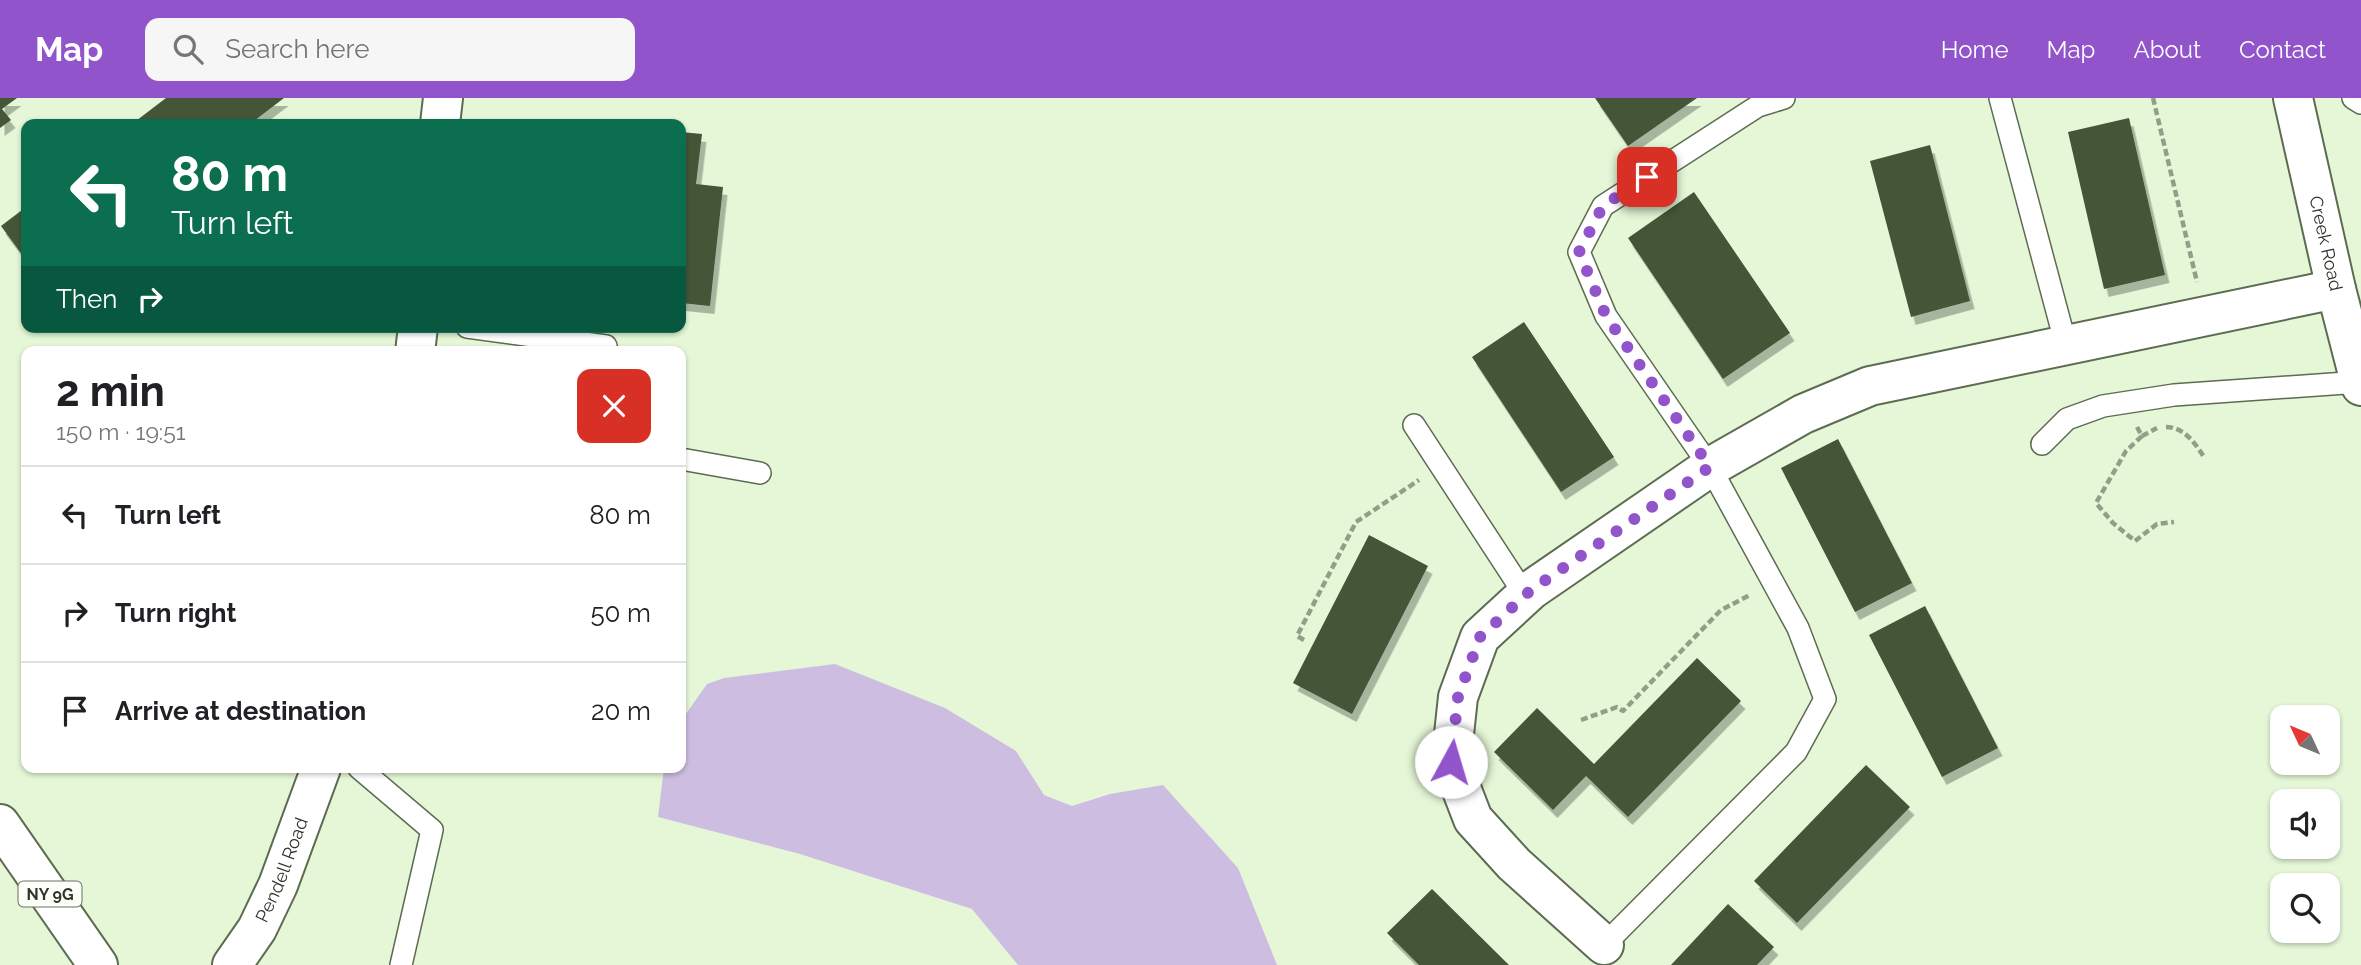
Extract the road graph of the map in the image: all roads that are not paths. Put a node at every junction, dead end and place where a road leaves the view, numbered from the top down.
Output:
1 (443, 98) edge
2 (1784, 98) edge
3 (2000, 98) edge
4 (2293, 98) edge
5 (2353, 98) edge
6 (2361, 103) edge
7 (441, 119) edge
8 (2336, 289) junction
9 (511, 333) edge
10 (2066, 345) junction
11 (606, 346) edge
12 (2360, 384) edge
13 (1414, 425) dead end
14 (2042, 444) dead end
15 (686, 460) edge
16 (1710, 467) junction
17 (760, 473) dead end
18 (1525, 595) junction
19 (319, 773) edge
20 (365, 773) edge
21 (0, 824) edge
22 (1604, 945) joint
23 (98, 965) edge
24 (232, 965) edge
25 (401, 965) edge

1 - 7 street
2 - 16 lane
3 - 10 lane
4 - 8 street, Creek Road
5 - 6 lane
8 - 10 street
8 - 12 street, Creek Road
9 - 11 lane
10 - 16 street
12 - 14 lane
13 - 18 lane
15 - 17 lane
16 - 18 street
16 - 22 lane
18 - 22 street
19 - 24 street, Pendell Road
20 - 25 lane
21 - 23 street, NY 9G

